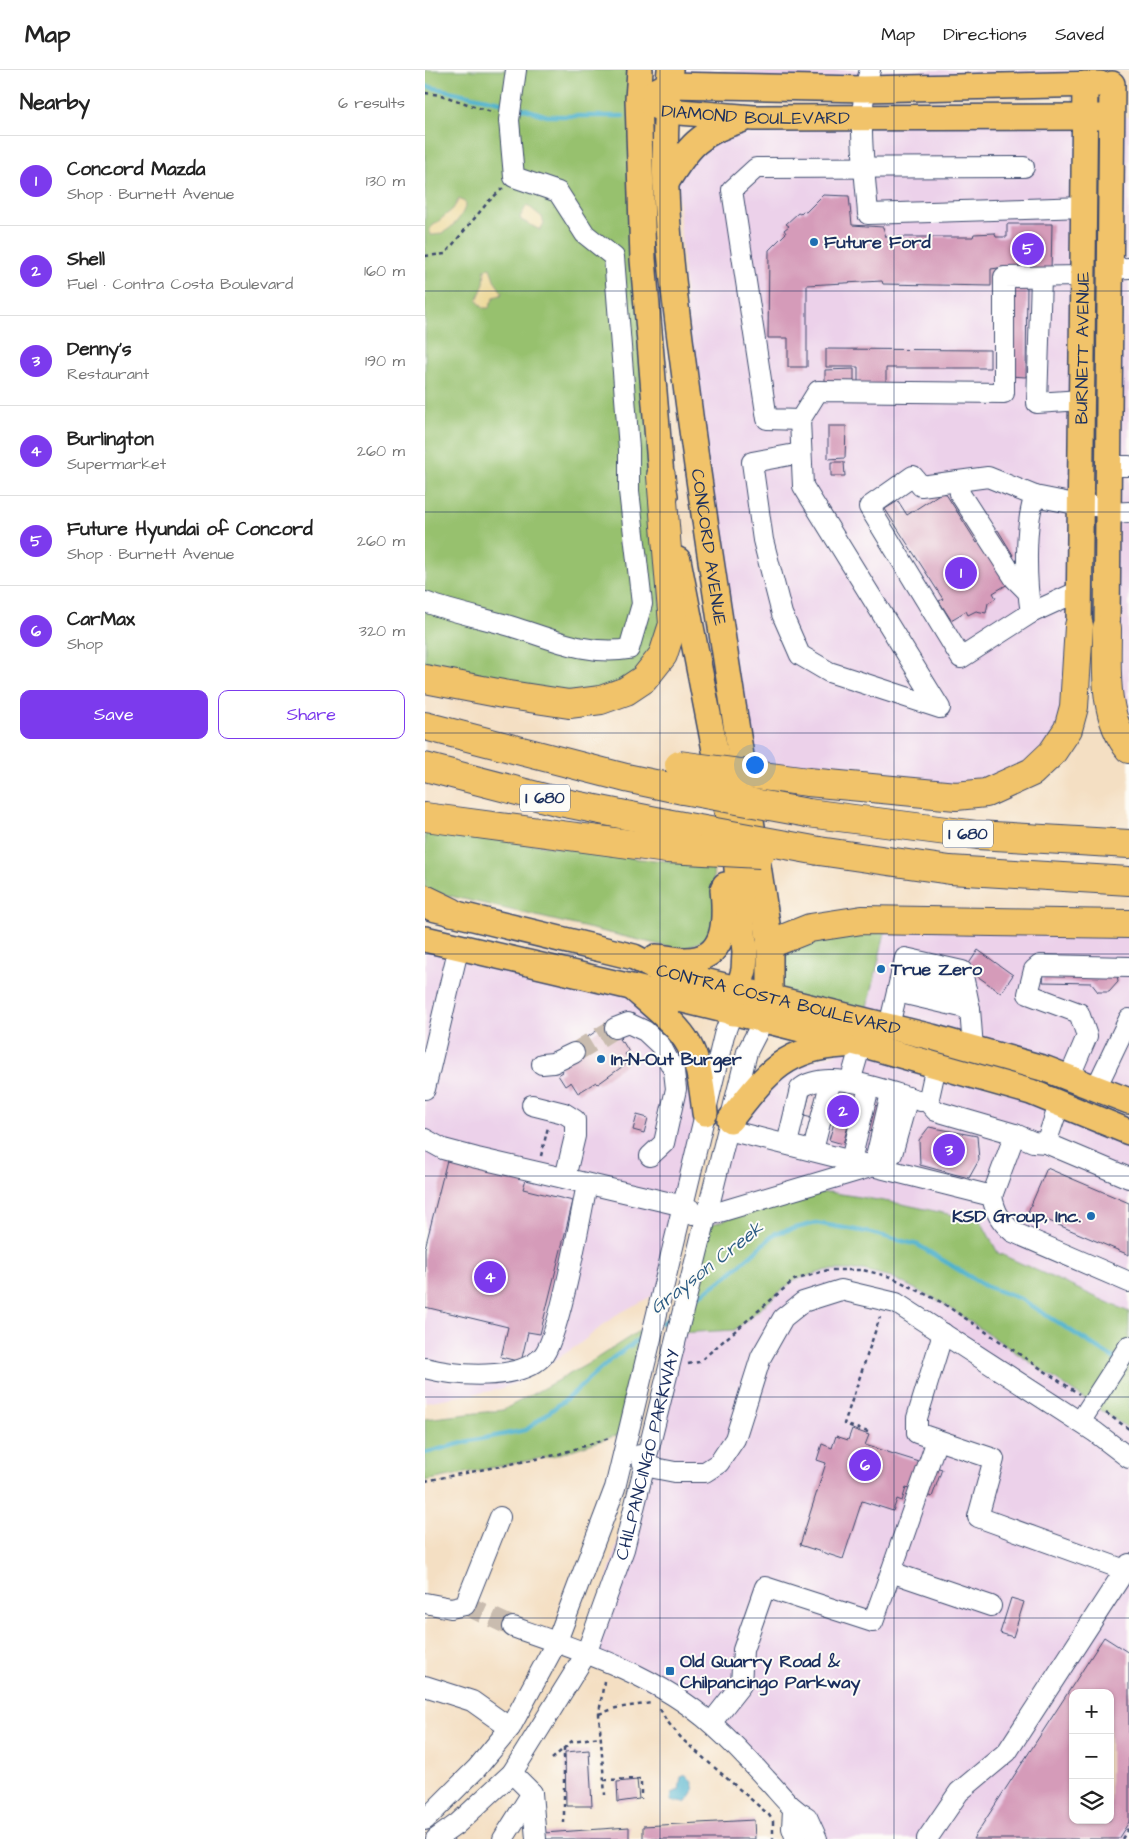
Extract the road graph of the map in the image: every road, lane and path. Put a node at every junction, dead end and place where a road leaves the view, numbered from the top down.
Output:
1 (516, 70) edge
2 (640, 70) edge
3 (864, 76) edge
4 (1085, 77) edge
5 (669, 78) edge
6 (1118, 80) edge
7 (425, 93) edge
8 (638, 99) junction
9 (667, 111) junction
10 (1085, 117) junction
11 (1120, 117) edge
12 (748, 118) junction
13 (863, 118) junction
14 (509, 120) junction
15 (1024, 167) dead end
16 (865, 169) junction
17 (515, 177) junction
18 (667, 183) junction
19 (1083, 207) junction
20 (425, 256) edge
21 (1120, 268) edge
22 (1083, 276) junction
23 (1041, 278) junction
24 (1081, 400) junction
25 (800, 420) junction
26 (801, 453) junction
27 (1119, 466) edge
28 (661, 476) junction
29 (959, 481) junction
30 (1035, 496) junction
31 (1080, 505) junction
32 (1115, 511) edge
33 (1079, 590) junction
34 (1028, 592) junction
35 (425, 602) edge
36 (1031, 613) junction
37 (1079, 626) joint
38 (1107, 628) joint
39 (425, 679) edge
40 (425, 726) edge
41 (1129, 749) edge
42 (425, 767) edge
43 (681, 778) junction
44 (425, 817) edge
45 (667, 836) junction
46 (1129, 844) edge
47 (736, 858) junction
48 (1129, 880) edge
49 (425, 899) edge
50 (425, 907) edge
51 (452, 912) junction
52 (1129, 924) edge
53 (425, 938) edge
54 (770, 944) junction
55 (459, 946) junction
56 (634, 957) junction
57 (1129, 968) edge
58 (899, 983) junction
59 (631, 986) junction
60 (739, 990) junction
61 (767, 1009) junction
62 (969, 1009) junction
63 (732, 1013) junction
64 (1129, 1019) edge
65 (889, 1026) junction
66 (615, 1028) tunnel mouth
67 (1087, 1036) junction
68 (861, 1044) junction
69 (973, 1048) junction
70 (1115, 1048) junction
71 (574, 1053) tunnel mouth
72 (542, 1064) dead end
73 (936, 1066) junction
74 (1069, 1078) junction
75 (841, 1081) junction
76 (869, 1087) junction
77 (1096, 1088) junction
78 (425, 1089) edge
79 (900, 1095) junction
80 (1129, 1101) edge
81 (927, 1102) junction
82 (1060, 1102) junction
83 (532, 1105) dead end
84 (564, 1112) junction
85 (705, 1113) junction
86 (1129, 1113) edge
87 (1099, 1119) junction
88 (729, 1125) junction
89 (1129, 1132) edge
90 (1015, 1134) junction
91 (425, 1139) edge
92 (1046, 1143) junction
93 (787, 1144) junction
94 (813, 1150) junction
95 (650, 1156) dead end
96 (851, 1160) junction
97 (874, 1166) junction
98 (534, 1171) junction
99 (565, 1178) junction
100 (1129, 1178) edge
101 (587, 1184) junction
102 (992, 1196) junction
103 (684, 1206) junction
104 (705, 1222) junction
105 (891, 1277) junction
106 (690, 1282) junction
107 (1129, 1282) edge
108 (885, 1300) junction
109 (943, 1333) junction
110 (1128, 1348) edge
111 (647, 1356) junction
112 (670, 1362) junction
113 (425, 1368) edge
114 (1092, 1403) junction
115 (1080, 1422) junction
116 (1129, 1429) edge
117 (868, 1432) dead end
118 (610, 1438) dead end
119 (937, 1440) junction
120 (1129, 1458) edge
121 (644, 1466) junction
122 (425, 1482) edge
123 (500, 1517) dead end
124 (1127, 1567) edge
125 (891, 1572) junction
126 (425, 1603) edge
127 (991, 1606) dead end
128 (513, 1627) tunnel mouth
129 (557, 1641) junction
130 (586, 1654) junction
131 (604, 1681) dead end
132 (425, 1686) edge
133 (599, 1714) junction
134 (711, 1723) junction
135 (510, 1728) junction
136 (601, 1737) junction
137 (564, 1746) junction
138 (552, 1759) dead end
139 (512, 1773) junction
140 (604, 1780) junction
141 (532, 1793) junction
142 (605, 1795) dead end
143 (641, 1799) dead end
144 (793, 1810) junction
145 (425, 1820) edge
146 (564, 1823) dead end
147 (1129, 1828) edge
148 (436, 1839) edge
149 (503, 1839) edge
150 (536, 1839) edge
151 (773, 1839) edge
152 (796, 1839) edge
153 (817, 1839) edge
154 (927, 1839) edge
155 (1122, 1839) edge

1 - 14 street
2 - 8 main road, CONCORD AVENUE
3 - 4 main road, DIAMOND BOULEVARD
3 - 5 main road, DIAMOND BOULEVARD
3 - 13 street
4 - 6 main road, DIAMOND BOULEVARD
4 - 10 main road, BURNETT AVENUE
5 - 8 main road, DIAMOND BOULEVARD
5 - 9 main road, CONCORD AVENUE
6 - 11 main road, BURNETT AVENUE
7 - 14 path
8 - 9 main road, DIAMOND BOULEVARD
8 - 28 main road, CONCORD AVENUE
9 - 12 main road, DIAMOND BOULEVARD
9 - 18 main road, CONCORD AVENUE
10 - 11 main road, DIAMOND BOULEVARD
10 - 13 main road, DIAMOND BOULEVARD
10 - 19 main road, BURNETT AVENUE
11 - 21 main road, BURNETT AVENUE
12 - 13 main road, DIAMOND BOULEVARD
12 - 18 main road
13 - 16 street
14 - 17 street
15 - 16 street
16 - 19 street
16 - 25 street
17 - 20 path
17 - 35 street
18 - 54 main road, CONCORD AVENUE
19 - 22 main road, BURNETT AVENUE
21 - 27 main road, BURNETT AVENUE
22 - 23 street
22 - 24 main road, BURNETT AVENUE
23 - 24 street
23 - 25 street
24 - 31 main road, BURNETT AVENUE
25 - 26 street
26 - 26 street
27 - 32 main road, BURNETT AVENUE
28 - 39 highway
28 - 47 main road, CONCORD AVENUE
29 - 30 street
29 - 34 street
29 - 36 street
30 - 31 street
30 - 34 street
31 - 32 street
31 - 33 main road, BURNETT AVENUE
32 - 38 main road, BURNETT AVENUE
33 - 36 street
33 - 37 main road, BURNETT AVENUE
34 - 36 street
37 - 43 highway, bridge
38 - 41 highway
40 - 43 highway, I 680
42 - 45 highway, I 680
43 - 46 highway, I 680, bridge
44 - 45 highway
45 - 48 highway, I 680, bridge
47 - 56 main road
47 - 60 main road, CONCORD AVENUE
49 - 51 highway
50 - 51 main road, CONTRA COSTA BOULEVARD
51 - 56 main road, CONTRA COSTA BOULEVARD
52 - 54 highway
53 - 55 main road, CONTRA COSTA BOULEVARD
54 - 61 main road, CONCORD AVENUE
55 - 59 main road, CONTRA COSTA BOULEVARD
55 - 78 street
56 - 60 main road, CONTRA COSTA BOULEVARD
57 - 67 street
58 - 62 street
58 - 62 street
58 - 65 street
59 - 63 main road, CONTRA COSTA BOULEVARD
59 - 85 main road
60 - 61 main road, CONTRA COSTA BOULEVARD
60 - 63 main road, CONCORD AVENUE
61 - 63 main road, CONTRA COSTA BOULEVARD
61 - 65 main road, CONTRA COSTA BOULEVARD
61 - 68 main road, CONTRA COSTA BOULEVARD
61 - 88 street, CHILPANCINGO PARKWAY
62 - 69 street
63 - 85 street, CHILPANCINGO PARKWAY
64 - 70 street
65 - 69 main road, CONTRA COSTA BOULEVARD
66 - 95 street
67 - 70 street
67 - 74 street
68 - 73 main road, CONTRA COSTA BOULEVARD
68 - 75 street
68 - 88 main road
69 - 74 main road, CONTRA COSTA BOULEVARD
70 - 77 street
71 - 72 street
73 - 81 street
73 - 82 main road, CONTRA COSTA BOULEVARD
74 - 77 main road, CONTRA COSTA BOULEVARD
75 - 76 street
75 - 93 street
75 - 94 street
76 - 79 street
76 - 96 street
77 - 80 main road, CONTRA COSTA BOULEVARD
79 - 81 street
79 - 97 street
81 - 90 street
82 - 87 main road, CONTRA COSTA BOULEVARD
82 - 92 street
83 - 84 street
84 - 98 path
84 - 99 street
85 - 103 street, CHILPANCINGO PARKWAY
86 - 87 main road
87 - 89 main road, CONTRA COSTA BOULEVARD
88 - 93 street
88 - 104 street, CHILPANCINGO PARKWAY
90 - 92 street
90 - 102 street
91 - 98 street
92 - 100 street
93 - 94 street
94 - 96 street
96 - 97 street
97 - 102 street
97 - 104 street
98 - 99 street
99 - 101 street
101 - 103 street
101 - 113 street
102 - 107 street
103 - 106 street
103 - 111 street, CHILPANCINGO PARKWAY
104 - 106 street, CHILPANCINGO PARKWAY
105 - 108 path
105 - 112 path
105 - 114 path
106 - 112 street, CHILPANCINGO PARKWAY
108 - 109 street
108 - 117 path
108 - 121 street
109 - 115 street
109 - 119 street
110 - 114 street
111 - 121 street
111 - 129 street, CHILPANCINGO PARKWAY
112 - 121 street, CHILPANCINGO PARKWAY
114 - 115 street
114 - 116 path
115 - 120 street
118 - 122 path
119 - 124 street
119 - 125 street
121 - 130 street, CHILPANCINGO PARKWAY
123 - 126 street
124 - 154 street
125 - 127 street
125 - 134 street
128 - 129 street
129 - 130 street
129 - 135 street, CHILPANCINGO PARKWAY
130 - 134 street
130 - 139 street, CHILPANCINGO PARKWAY
131 - 133 path
132 - 135 street
133 - 136 path
133 - 151 path
134 - 144 street
135 - 145 street, CHILPANCINGO PARKWAY
136 - 137 path
136 - 140 path
137 - 138 path
137 - 146 path
139 - 141 street
139 - 148 street, CHILPANCINGO PARKWAY
140 - 142 path
140 - 143 path
141 - 149 street
141 - 150 street
144 - 152 street
144 - 153 street
147 - 155 path

